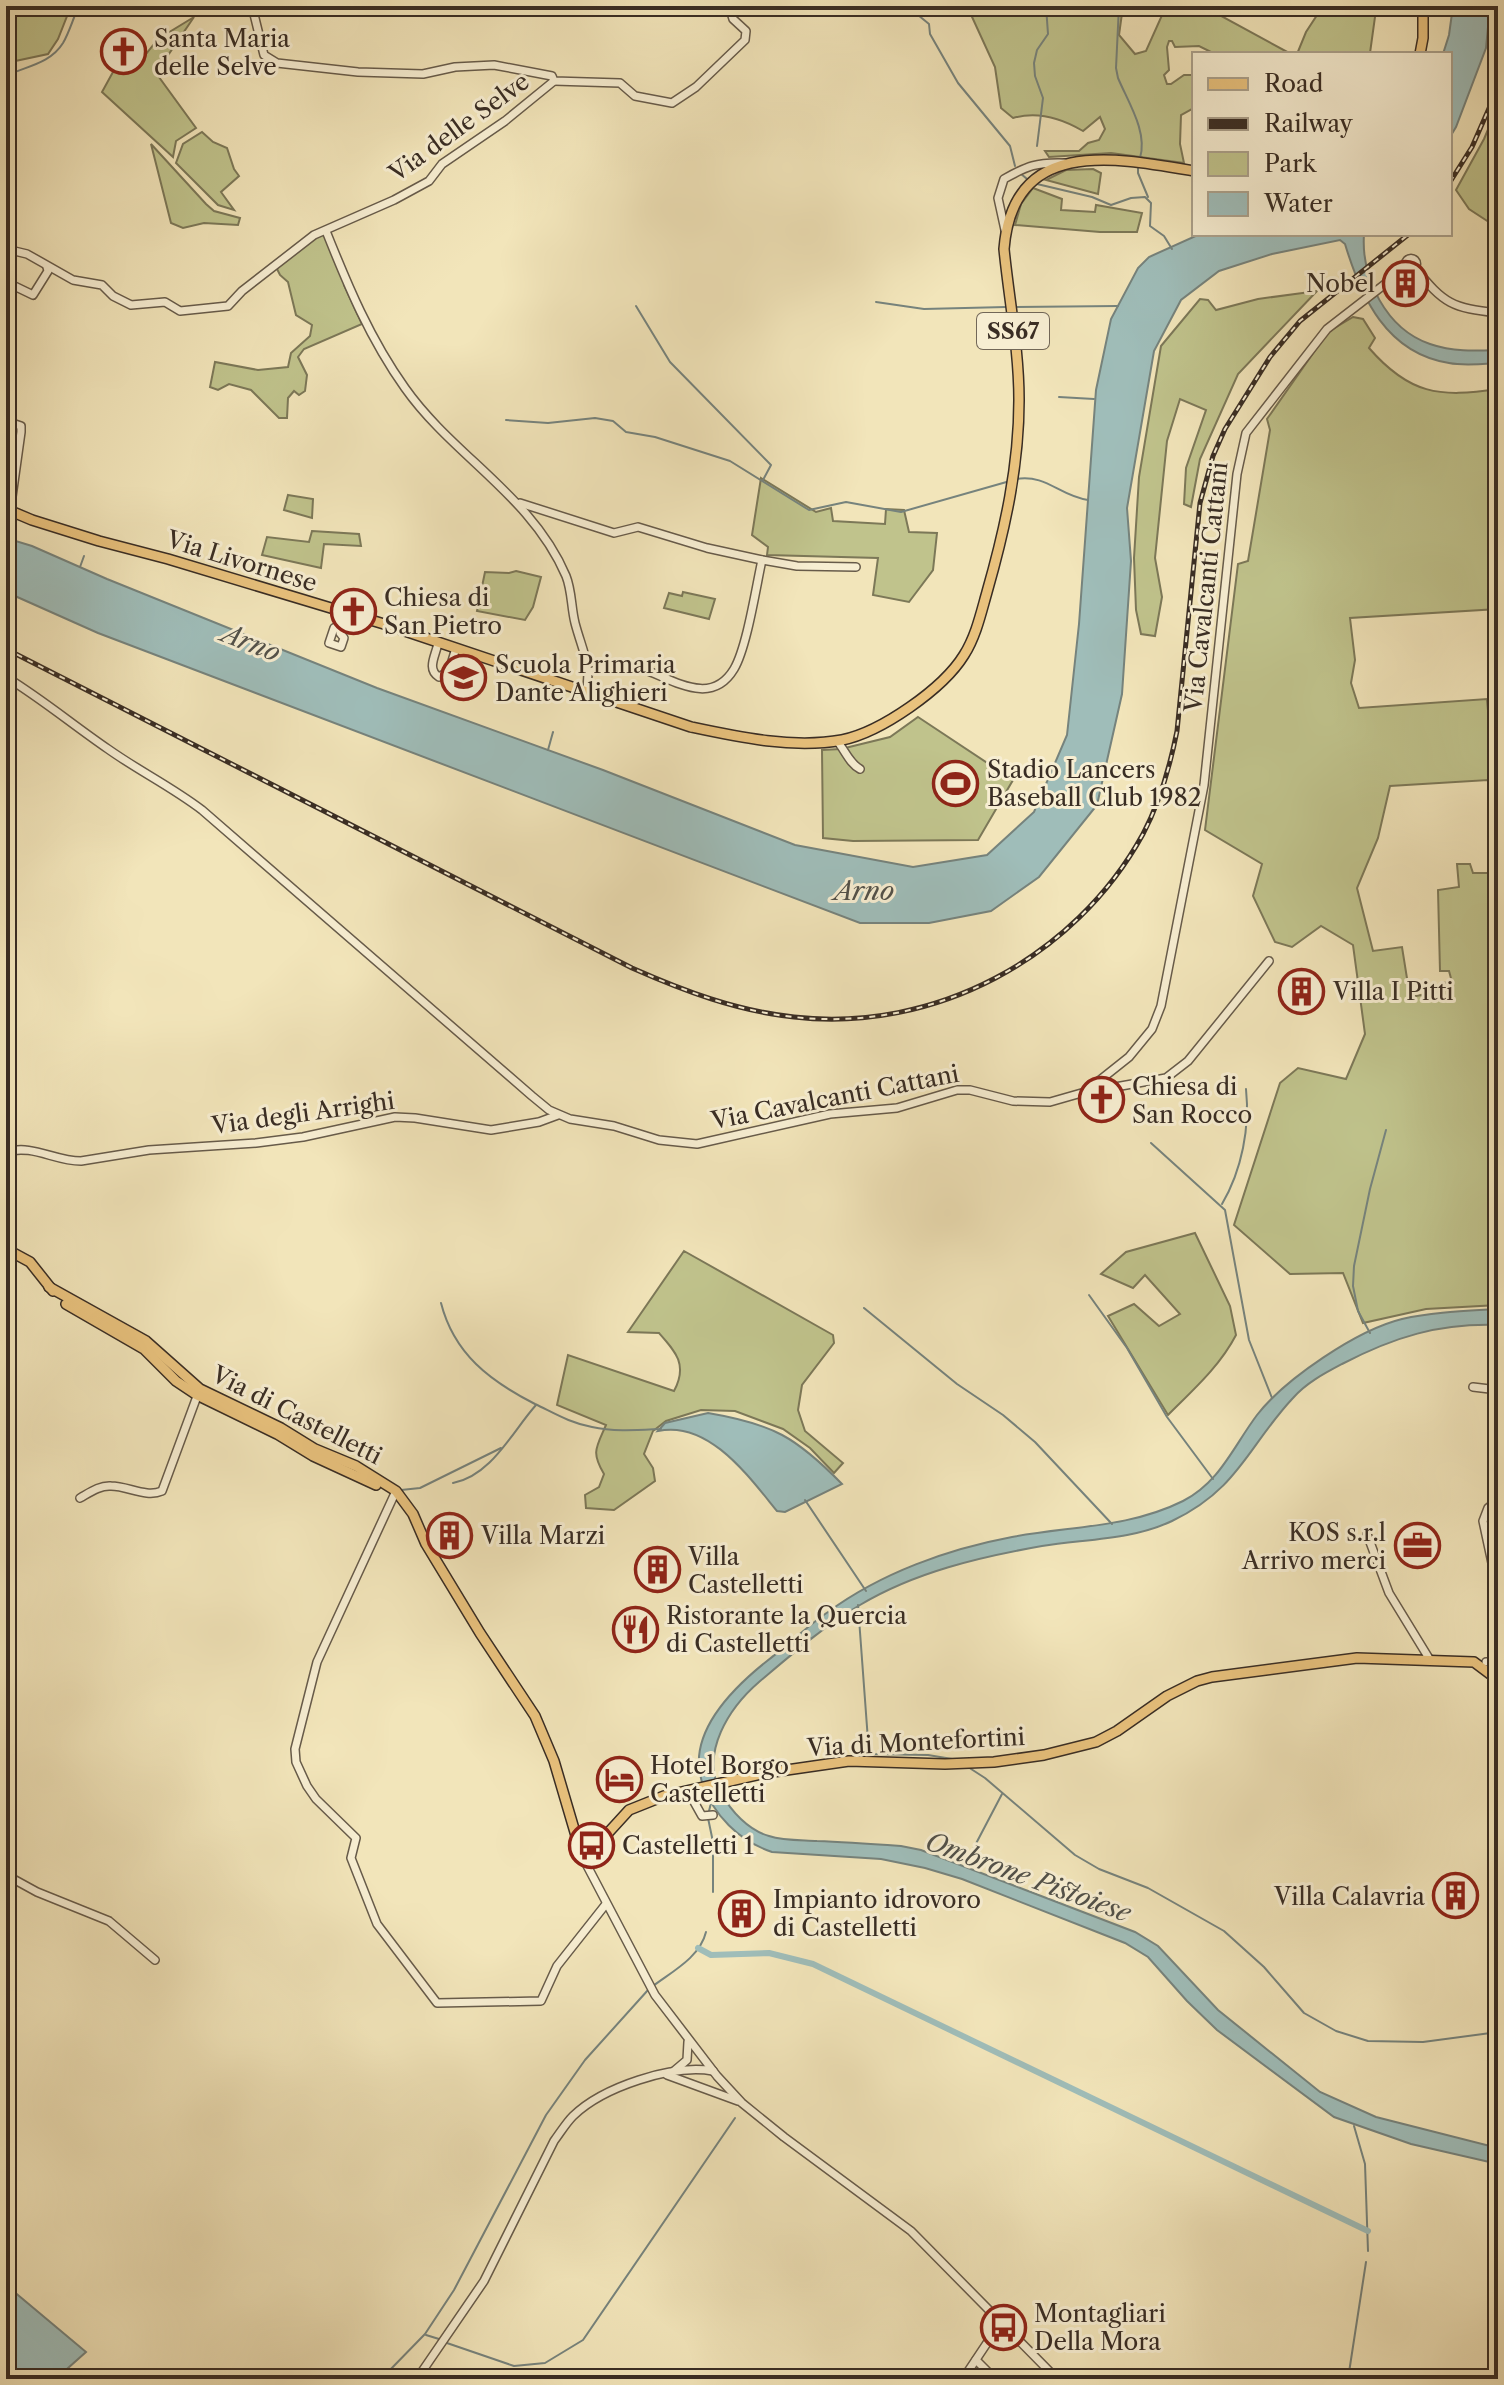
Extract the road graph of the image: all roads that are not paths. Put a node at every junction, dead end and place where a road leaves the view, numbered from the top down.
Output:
1 (252, 6) edge
2 (729, 6) edge
3 (1423, 6) edge
4 (1420, 52) edge
5 (554, 81) junction
6 (1066, 163) junction
7 (1192, 171) edge
8 (1005, 230) junction
9 (326, 231) junction
10 (6, 249) edge
11 (47, 267) junction
12 (6, 282) edge
13 (1498, 313) edge
14 (6, 421) edge
15 (519, 503) junction
16 (8, 510) edge
17 (762, 560) junction
18 (856, 567) dead end
19 (344, 613) junction
20 (340, 625) dead end
21 (438, 643) junction
22 (456, 648) junction
23 (432, 665) junction
24 (450, 668) junction
25 (590, 672) junction
26 (6, 677) edge
27 (586, 693) junction
28 (852, 737) junction
29 (837, 741) junction
30 (847, 753) junction
31 (860, 769) dead end
32 (1269, 961) dead end
33 (1085, 1092) junction
34 (558, 1115) junction
35 (6, 1152) edge
36 (6, 1249) edge
37 (1473, 1387) dead end
38 (1498, 1390) edge
39 (198, 1392) junction
40 (396, 1493) junction
41 (80, 1498) dead end
42 (1498, 1500) edge
43 (1367, 1534) dead end
44 (1498, 1591) edge
45 (1430, 1660) junction
46 (1486, 1662) dead end
47 (1498, 1662) edge
48 (1498, 1680) edge
49 (692, 1790) junction
50 (713, 1815) dead end
51 (582, 1856) junction
52 (6, 1875) edge
53 (606, 1904) junction
54 (155, 1960) dead end
55 (688, 2040) junction
56 (715, 2074) junction
57 (665, 2075) junction
58 (690, 2083) junction
59 (742, 2103) junction
60 (1001, 2322) junction
61 (976, 2360) junction
62 (413, 2379) edge
63 (963, 2379) edge
64 (995, 2379) edge
65 (1057, 2379) edge

1 - 5 street, Via delle Selve
2 - 5 street, Via delle Selve
3 - 4 main road
5 - 9 street, Via delle Selve
6 - 7 main road, Via Livornese / SS67
6 - 8 main road, Via Livornese / SS67
6 - 8 street
8 - 28 main road, Via Livornese / SS67
9 - 11 street, Via delle Selve
9 - 15 street
10 - 11 street, Via delle Selve
11 - 12 street
13 - 33 street, Via Cavalcanti Cattani
14 - 16 street
15 - 17 street
15 - 25 street
16 - 19 main road, Via Livornese
17 - 18 street
17 - 25 street
19 - 20 street
19 - 21 main road, Via Livornese
21 - 22 main road, Via Livornese
21 - 23 street
22 - 24 street
22 - 27 main road, Via Livornese
23 - 24 street
23 - 24 street
25 - 27 street
26 - 34 street, Via Cavalcanti Cattani
27 - 29 main road, Via Livornese
28 - 29 main road, Via Livornese
28 - 30 street
29 - 30 street
30 - 31 street
32 - 33 street
33 - 34 street, Via Cavalcanti Cattani
34 - 35 street, Via degli Arrighi
36 - 39 main road, Via di Castelletti
37 - 38 street
39 - 40 main road, Via di Castelletti
39 - 41 street
40 - 51 main road, Via di Castelletti
40 - 53 street
42 - 44 street
43 - 45 street
45 - 48 main road, Via di Montefortini
45 - 49 main road, Via di Montefortini
46 - 47 street
49 - 50 street
49 - 51 main road, Via di Montefortini
51 - 53 street
52 - 54 street
53 - 55 street
55 - 56 street
55 - 57 street
56 - 57 street
56 - 58 street
56 - 59 street
57 - 58 street
57 - 62 street
58 - 59 street
59 - 60 street
60 - 61 street
60 - 65 street
61 - 63 street
61 - 64 street

